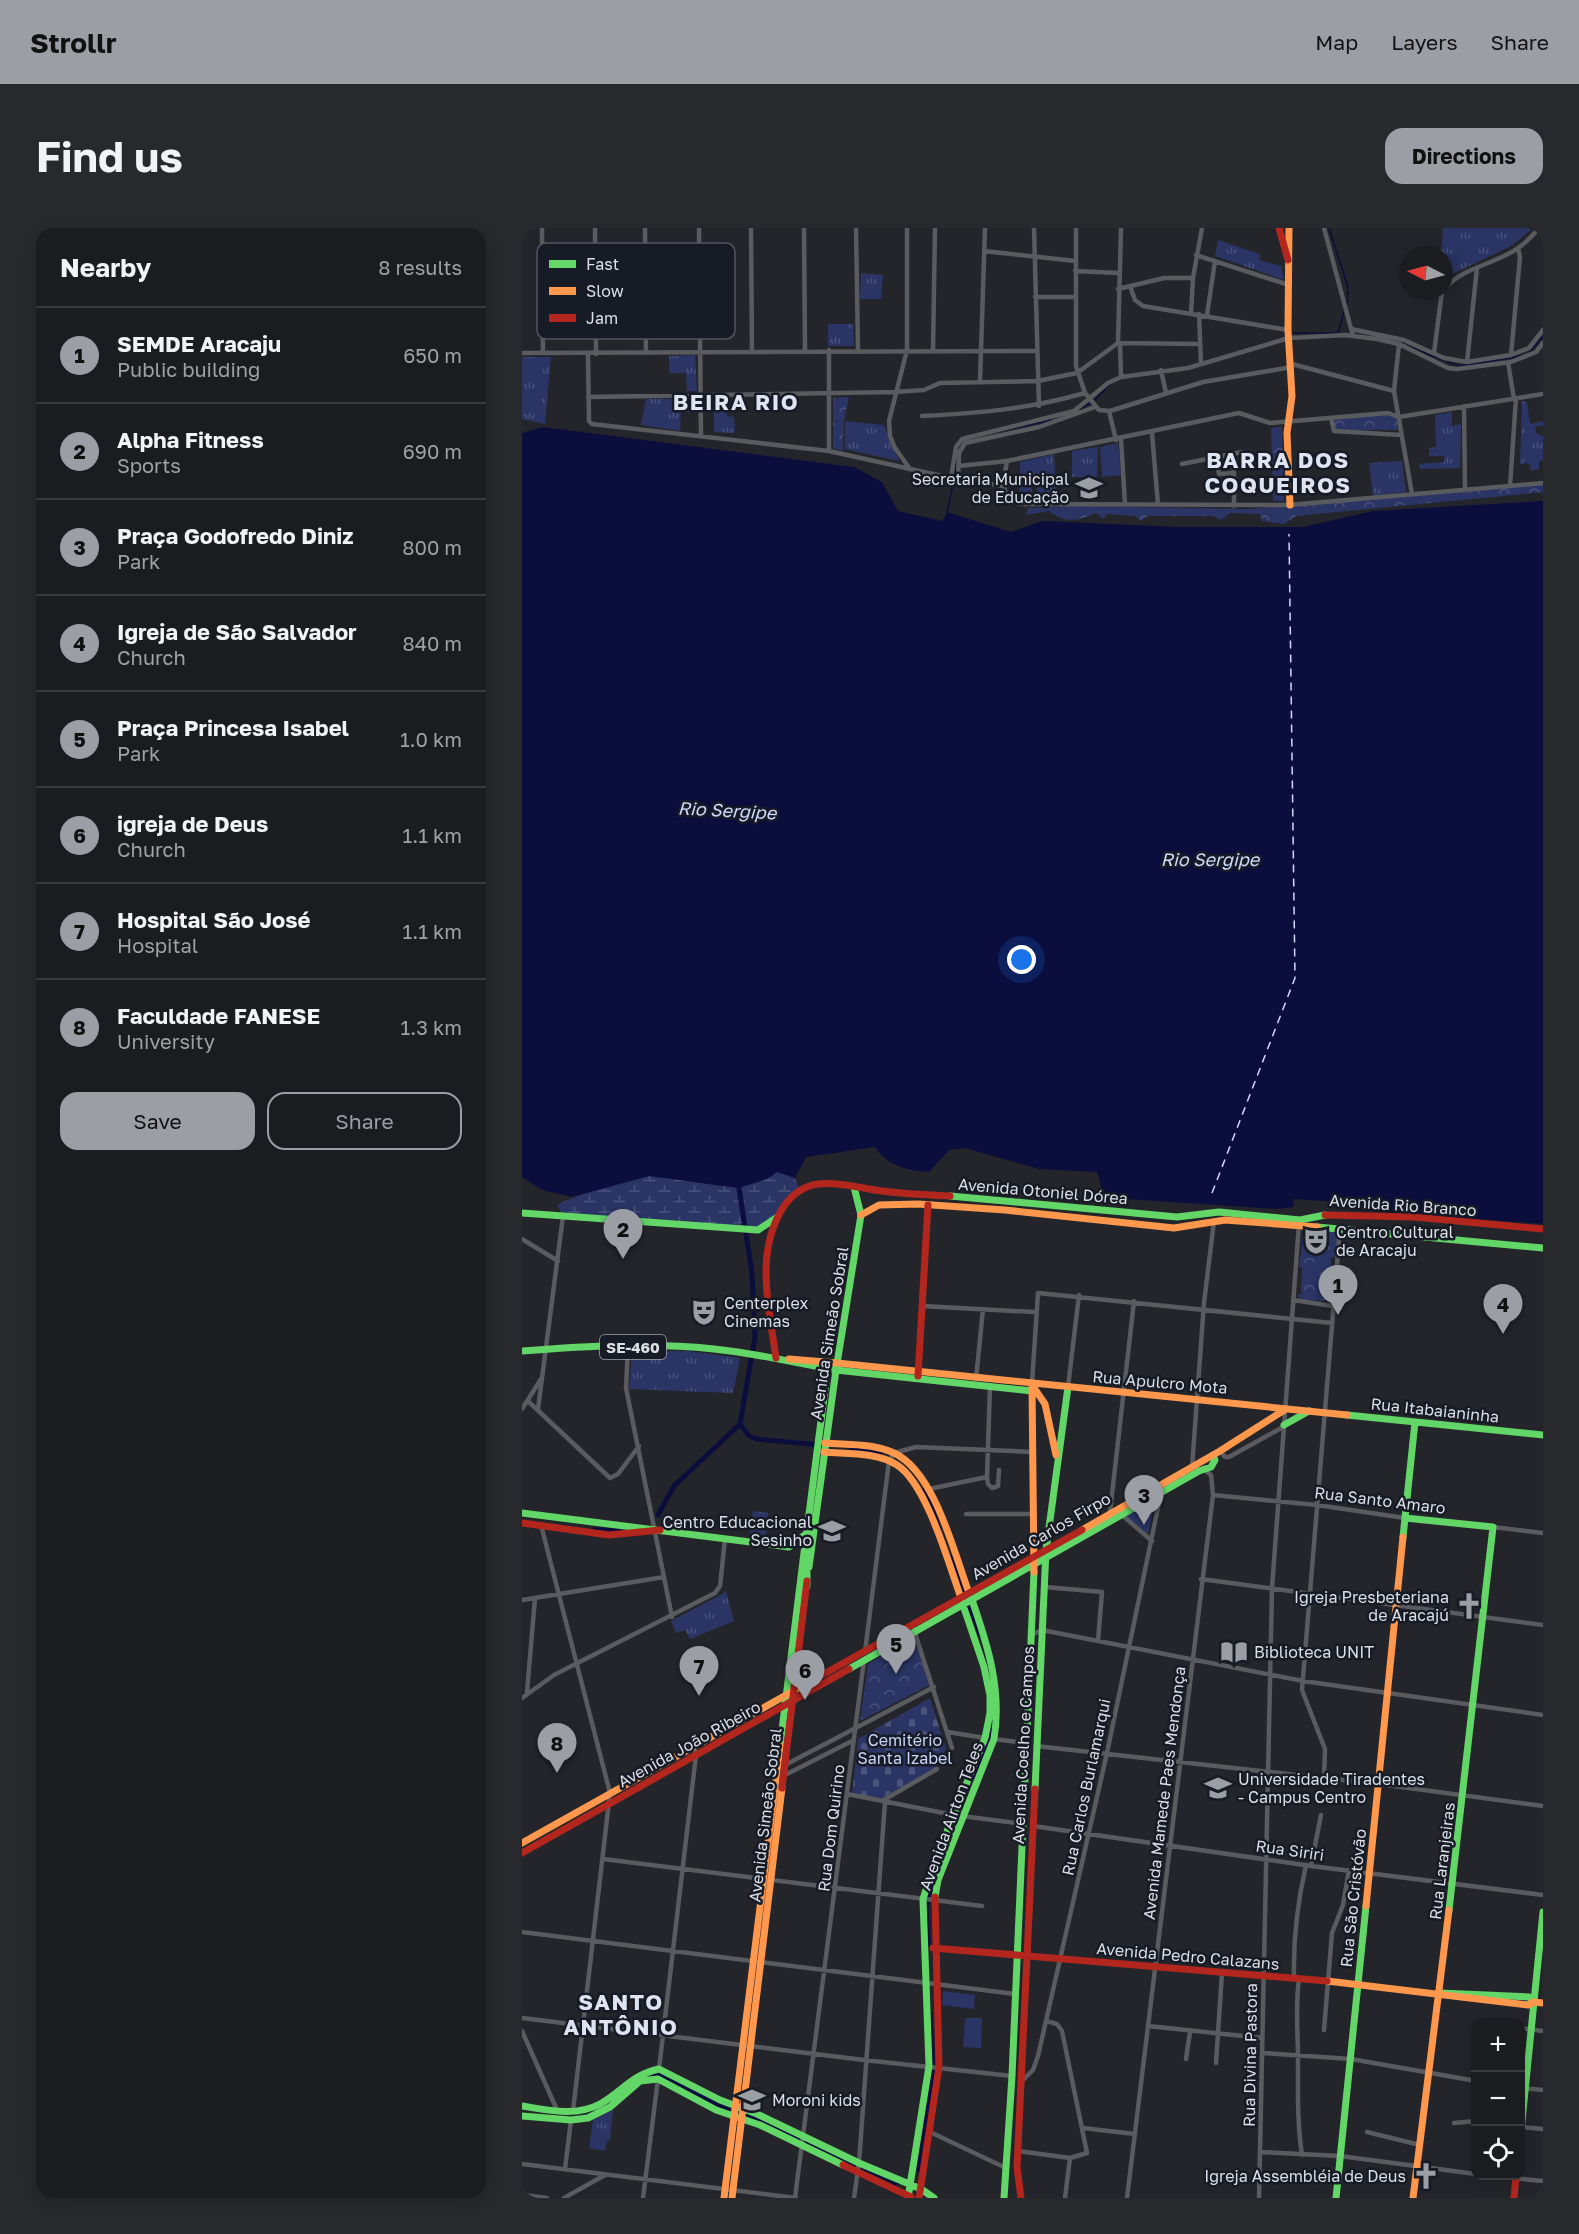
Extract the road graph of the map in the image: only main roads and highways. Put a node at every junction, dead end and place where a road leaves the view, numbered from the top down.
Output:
1 (1279, 228) edge
2 (1289, 228) edge
3 (1287, 246) junction
4 (1290, 505) road end
5 (854, 1187) junction
6 (928, 1205) junction
7 (522, 1213) edge
8 (861, 1215) junction
9 (777, 1216) junction
10 (1299, 1224) junction
11 (1543, 1229) edge
12 (1543, 1248) edge
13 (522, 1351) edge
14 (776, 1358) junction
15 (818, 1367) junction
16 (837, 1367) junction
17 (918, 1375) junction
18 (1068, 1387) junction
19 (1032, 1388) junction
20 (1286, 1409) junction
21 (1309, 1412) junction
22 (1415, 1422) junction
23 (1283, 1426) road end
24 (1543, 1435) edge
25 (821, 1446) junction
26 (1213, 1455) junction
27 (1058, 1464) junction
28 (522, 1513) edge
29 (1405, 1518) junction
30 (522, 1523) edge
31 (1493, 1527) joint
32 (654, 1530) junction
33 (806, 1534) junction
34 (789, 1547) junction
35 (1046, 1550) junction
36 (804, 1553) junction
37 (1035, 1555) junction
38 (1046, 1559) junction
39 (1035, 1565) junction
40 (807, 1586) junction
41 (966, 1599) junction
42 (865, 1656) junction
43 (793, 1692) junction
44 (785, 1695) junction
45 (792, 1701) junction
46 (784, 1706) junction
47 (959, 1816) junction
48 (522, 1843) edge
49 (522, 1853) edge
50 (766, 1881) junction
51 (928, 1900) junction
52 (1543, 1912) edge
53 (933, 1948) junction
54 (1017, 1955) junction
55 (1026, 1955) junction
56 (930, 1984) junction
57 (1358, 1984) junction
58 (1440, 1994) junction
59 (1534, 2002) junction
60 (1543, 2003) edge
61 (746, 2046) junction
62 (934, 2067) junction
63 (1525, 2073) edge
64 (522, 2106) edge
65 (735, 2107) junction
66 (743, 2109) junction
67 (522, 2116) edge
68 (734, 2117) junction
69 (742, 2119) junction
70 (1516, 2180) edge
71 (912, 2185) junction
72 (729, 2189) junction
73 (921, 2189) junction
74 (910, 2197) edge
75 (724, 2198) edge
76 (732, 2198) edge
77 (920, 2198) edge
78 (934, 2198) edge
79 (1004, 2198) edge
80 (1021, 2198) edge
81 (1336, 2198) edge
82 (1413, 2198) edge
83 (1514, 2198) edge

1 - 3 main road
2 - 3 main road
3 - 4 main road
5 - 8 main road, Avenida Simeão Sobral
5 - 9 main road, Avenida Otoniel Dórea
5 - 10 main road, Avenida Otoniel Dórea
6 - 8 main road, Avenida Otoniel Dórea
6 - 10 main road, Avenida Otoniel Dórea
6 - 17 main road
7 - 9 main road
8 - 16 main road, Avenida Simeão Sobral
9 - 14 main road
10 - 11 main road, Avenida Rio Branco
10 - 12 main road, Avenida Rio Branco
13 - 14 main road, SE-460
14 - 15 main road, SE-460
14 - 16 main road
15 - 16 main road, SE-460
15 - 25 main road, Avenida Simeão Sobral
16 - 17 main road
16 - 25 main road, Avenida Simeão Sobral
17 - 19 main road
17 - 19 main road
18 - 19 main road, Rua Apulcro Mota
18 - 20 main road, Rua Apulcro Mota
18 - 27 main road, Avenida Coelho e Campos
19 - 27 main road
19 - 37 main road, Avenida Coelho e Campos
20 - 21 main road, Rua Apulcro Mota
20 - 26 main road, Avenida Carlos Firpo
21 - 22 main road, Rua Itabaianinha
21 - 23 main road
22 - 24 main road, Rua Itabaianinha
22 - 29 main road, Rua São Cristóvão
25 - 33 main road, Avenida Simeão Sobral
25 - 40 main road, Avenida Simeão Sobral
25 - 41 main road, Avenida Airton Teles
25 - 41 main road, Avenida Airton Teles
26 - 35 main road, Avenida Carlos Firpo
26 - 38 main road, Avenida Carlos Firpo
27 - 35 main road, Avenida Coelho e Campos
28 - 32 main road
29 - 31 main road, Rua Santo Amaro
29 - 57 main road, Rua São Cristóvão
30 - 32 main road
31 - 58 main road, Rua Laranjeiras
32 - 34 main road
33 - 34 main road
33 - 36 main road, Avenida Simeão Sobral
34 - 36 main road
35 - 37 main road, Avenida Carlos Firpo
35 - 38 main road, Avenida Coelho e Campos
36 - 40 main road
36 - 44 main road, Avenida Simeão Sobral
37 - 39 main road, Avenida Coelho e Campos
37 - 41 main road, Avenida Carlos Firpo
38 - 39 main road, Avenida Carlos Firpo
38 - 55 main road, Avenida Coelho e Campos
39 - 41 main road, Avenida Carlos Firpo
39 - 54 main road, Avenida Coelho e Campos
40 - 43 main road, Avenida Simeão Sobral
41 - 42 main road, Avenida João Ribeiro
41 - 47 main road, Avenida Airton Teles
41 - 47 main road, Avenida Airton Teles
42 - 43 main road, Avenida João Ribeiro
42 - 45 main road, Avenida João Ribeiro
43 - 44 main road, Avenida João Ribeiro
43 - 45 main road, Avenida Simeão Sobral
44 - 46 main road, Avenida Simeão Sobral
44 - 48 main road, Avenida João Ribeiro
45 - 46 main road, Avenida João Ribeiro
45 - 50 main road, Avenida Simeão Sobral
46 - 49 main road, Avenida João Ribeiro
46 - 50 main road, Avenida Simeão Sobral
47 - 51 main road, Avenida Airton Teles
50 - 61 main road, Avenida Simeão Sobral
51 - 53 main road, Avenida Airton Teles
51 - 56 main road, Avenida Airton Teles
52 - 59 main road
53 - 54 main road, Avenida Pedro Calazans
53 - 56 main road, Avenida Airton Teles
54 - 55 main road, Avenida Pedro Calazans
54 - 79 main road, Avenida Coelho e Campos
55 - 57 main road, Avenida Pedro Calazans
55 - 80 main road, Avenida Coelho e Campos
56 - 62 main road, Avenida Airton Teles
57 - 58 main road, Avenida Pedro Calazans
57 - 81 main road, Rua São Cristóvão
58 - 59 main road, Avenida Pedro Calazans
58 - 82 main road, Rua Laranjeiras
59 - 60 main road, Avenida Pedro Calazans
59 - 63 main road
61 - 65 main road, Avenida Simeão Sobral
61 - 66 main road, Avenida Simeão Sobral
62 - 71 main road, Avenida Airton Teles
62 - 73 main road, Avenida Airton Teles
64 - 65 main road
65 - 66 main road
65 - 68 main road, Avenida Simeão Sobral
66 - 69 main road, Avenida Simeão Sobral
66 - 71 main road
67 - 68 main road
68 - 69 main road
68 - 72 main road, Avenida Simeão Sobral
69 - 72 main road, Avenida Simeão Sobral
69 - 74 main road
70 - 83 main road
71 - 73 main road
71 - 74 main road, Avenida Airton Teles
72 - 75 main road, Avenida Simeão Sobral
72 - 76 main road, Avenida Simeão Sobral
73 - 77 main road, Avenida Airton Teles
73 - 78 main road

